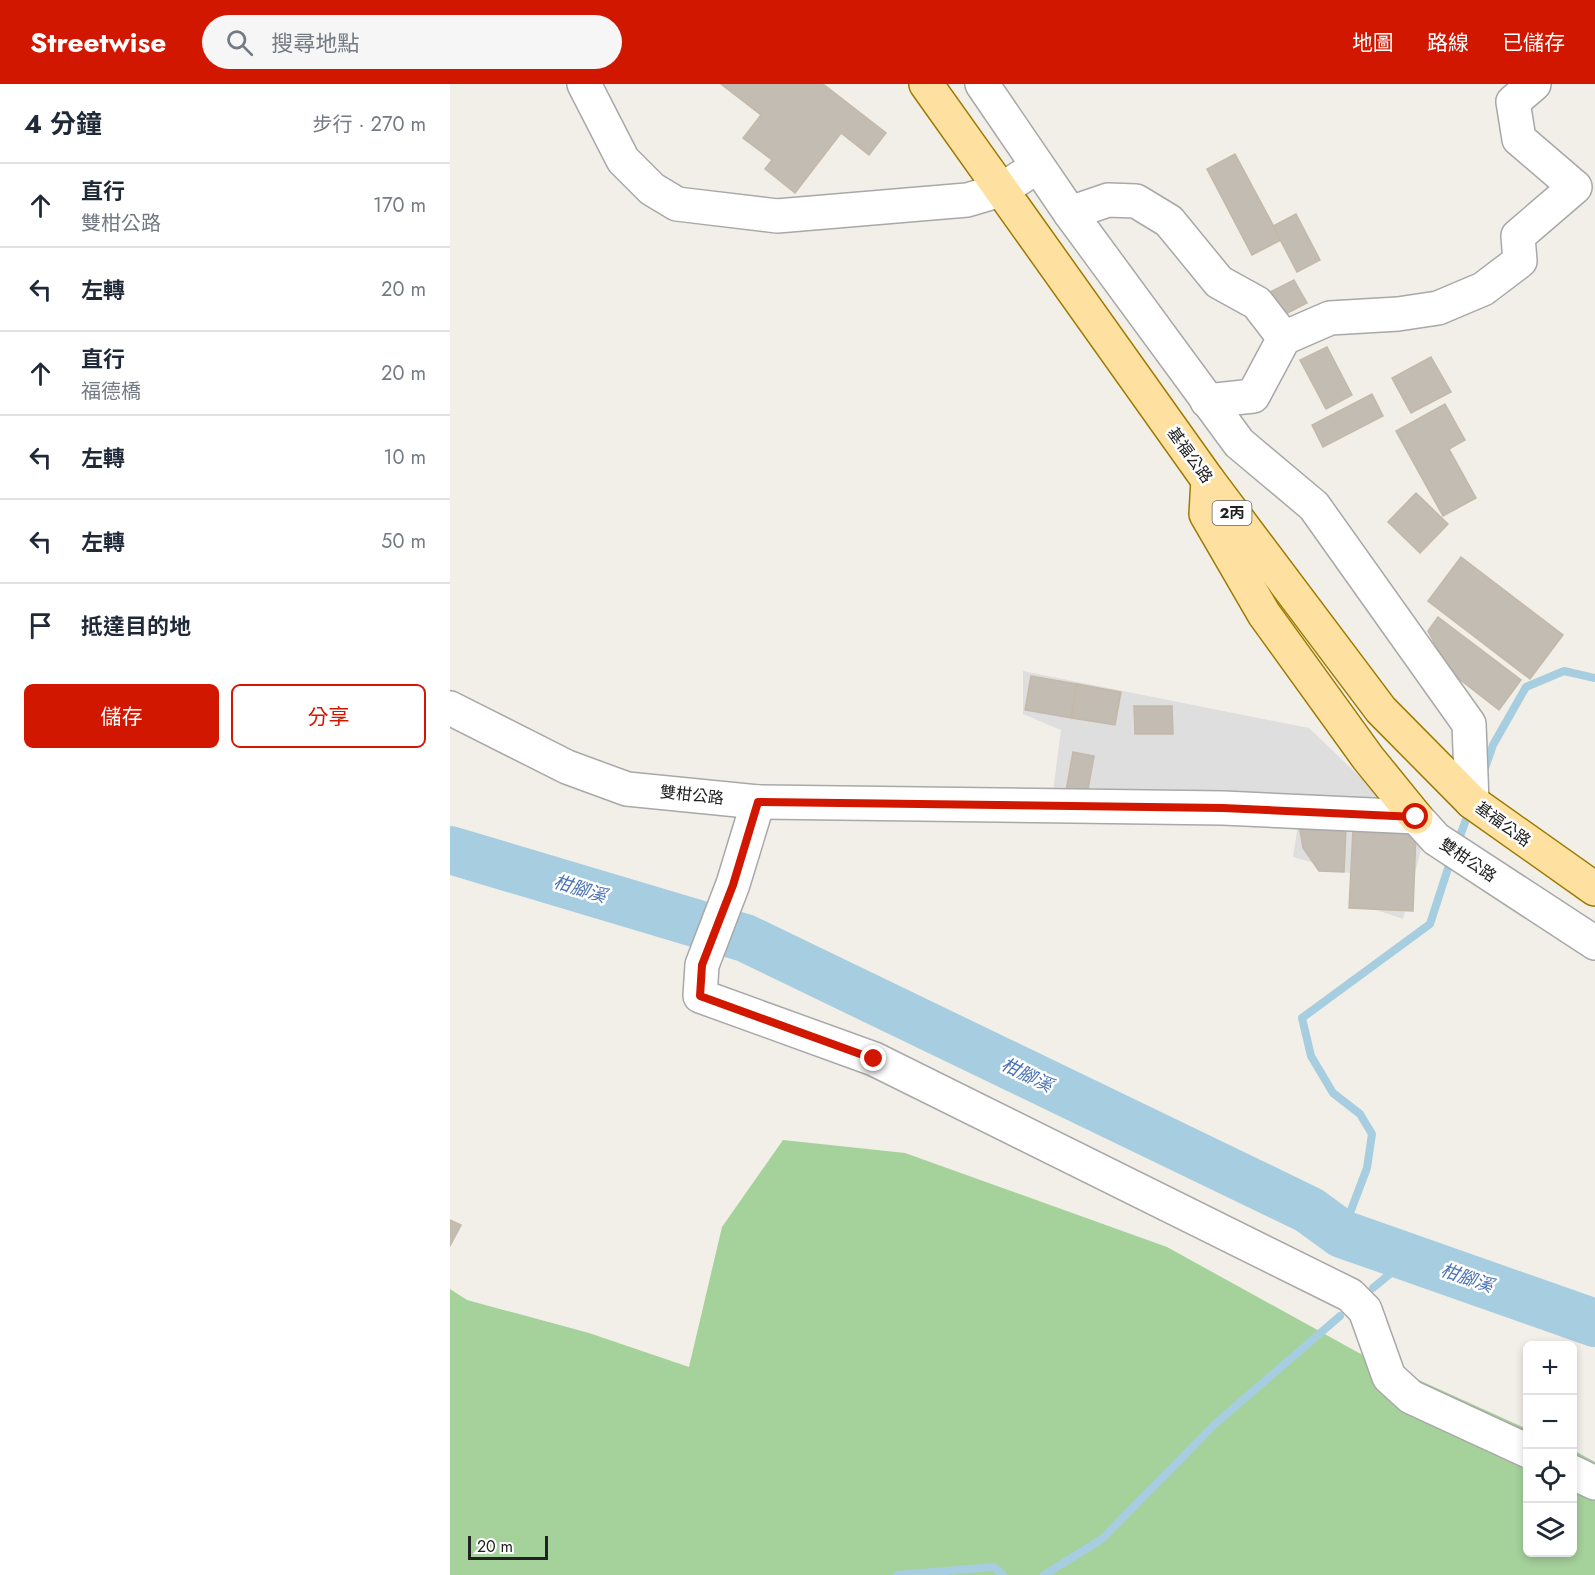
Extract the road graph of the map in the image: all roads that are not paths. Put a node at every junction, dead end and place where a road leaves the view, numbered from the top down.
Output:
1 (584, 84) edge
2 (926, 84) edge
3 (982, 84) edge
4 (1534, 84) edge
5 (1037, 166) junction
6 (1001, 190) junction
7 (1070, 213) junction
8 (1284, 338) junction
9 (1207, 401) junction
10 (1208, 480) junction
11 (450, 708) edge
12 (758, 802) junction
13 (1472, 802) junction
14 (1416, 817) junction
15 (1595, 890) edge
16 (1595, 943) edge
17 (1523, 1449) edge
18 (1577, 1474) edge
19 (1595, 1482) edge

1 - 6 street
2 - 6 main road, 基福公路 / 2丙
3 - 5 street
4 - 8 street
5 - 6 street
5 - 7 street
6 - 10 main road, 基福公路 / 2丙
7 - 8 street
7 - 9 street
8 - 9 street
9 - 13 street
10 - 13 main road, 基福公路 / 2丙
10 - 14 main road
11 - 12 street, 雙柑公路
12 - 14 street, 雙柑公路
12 - 17 street
13 - 15 main road, 基福公路 / 2丙
14 - 16 street, 雙柑公路
18 - 19 street

